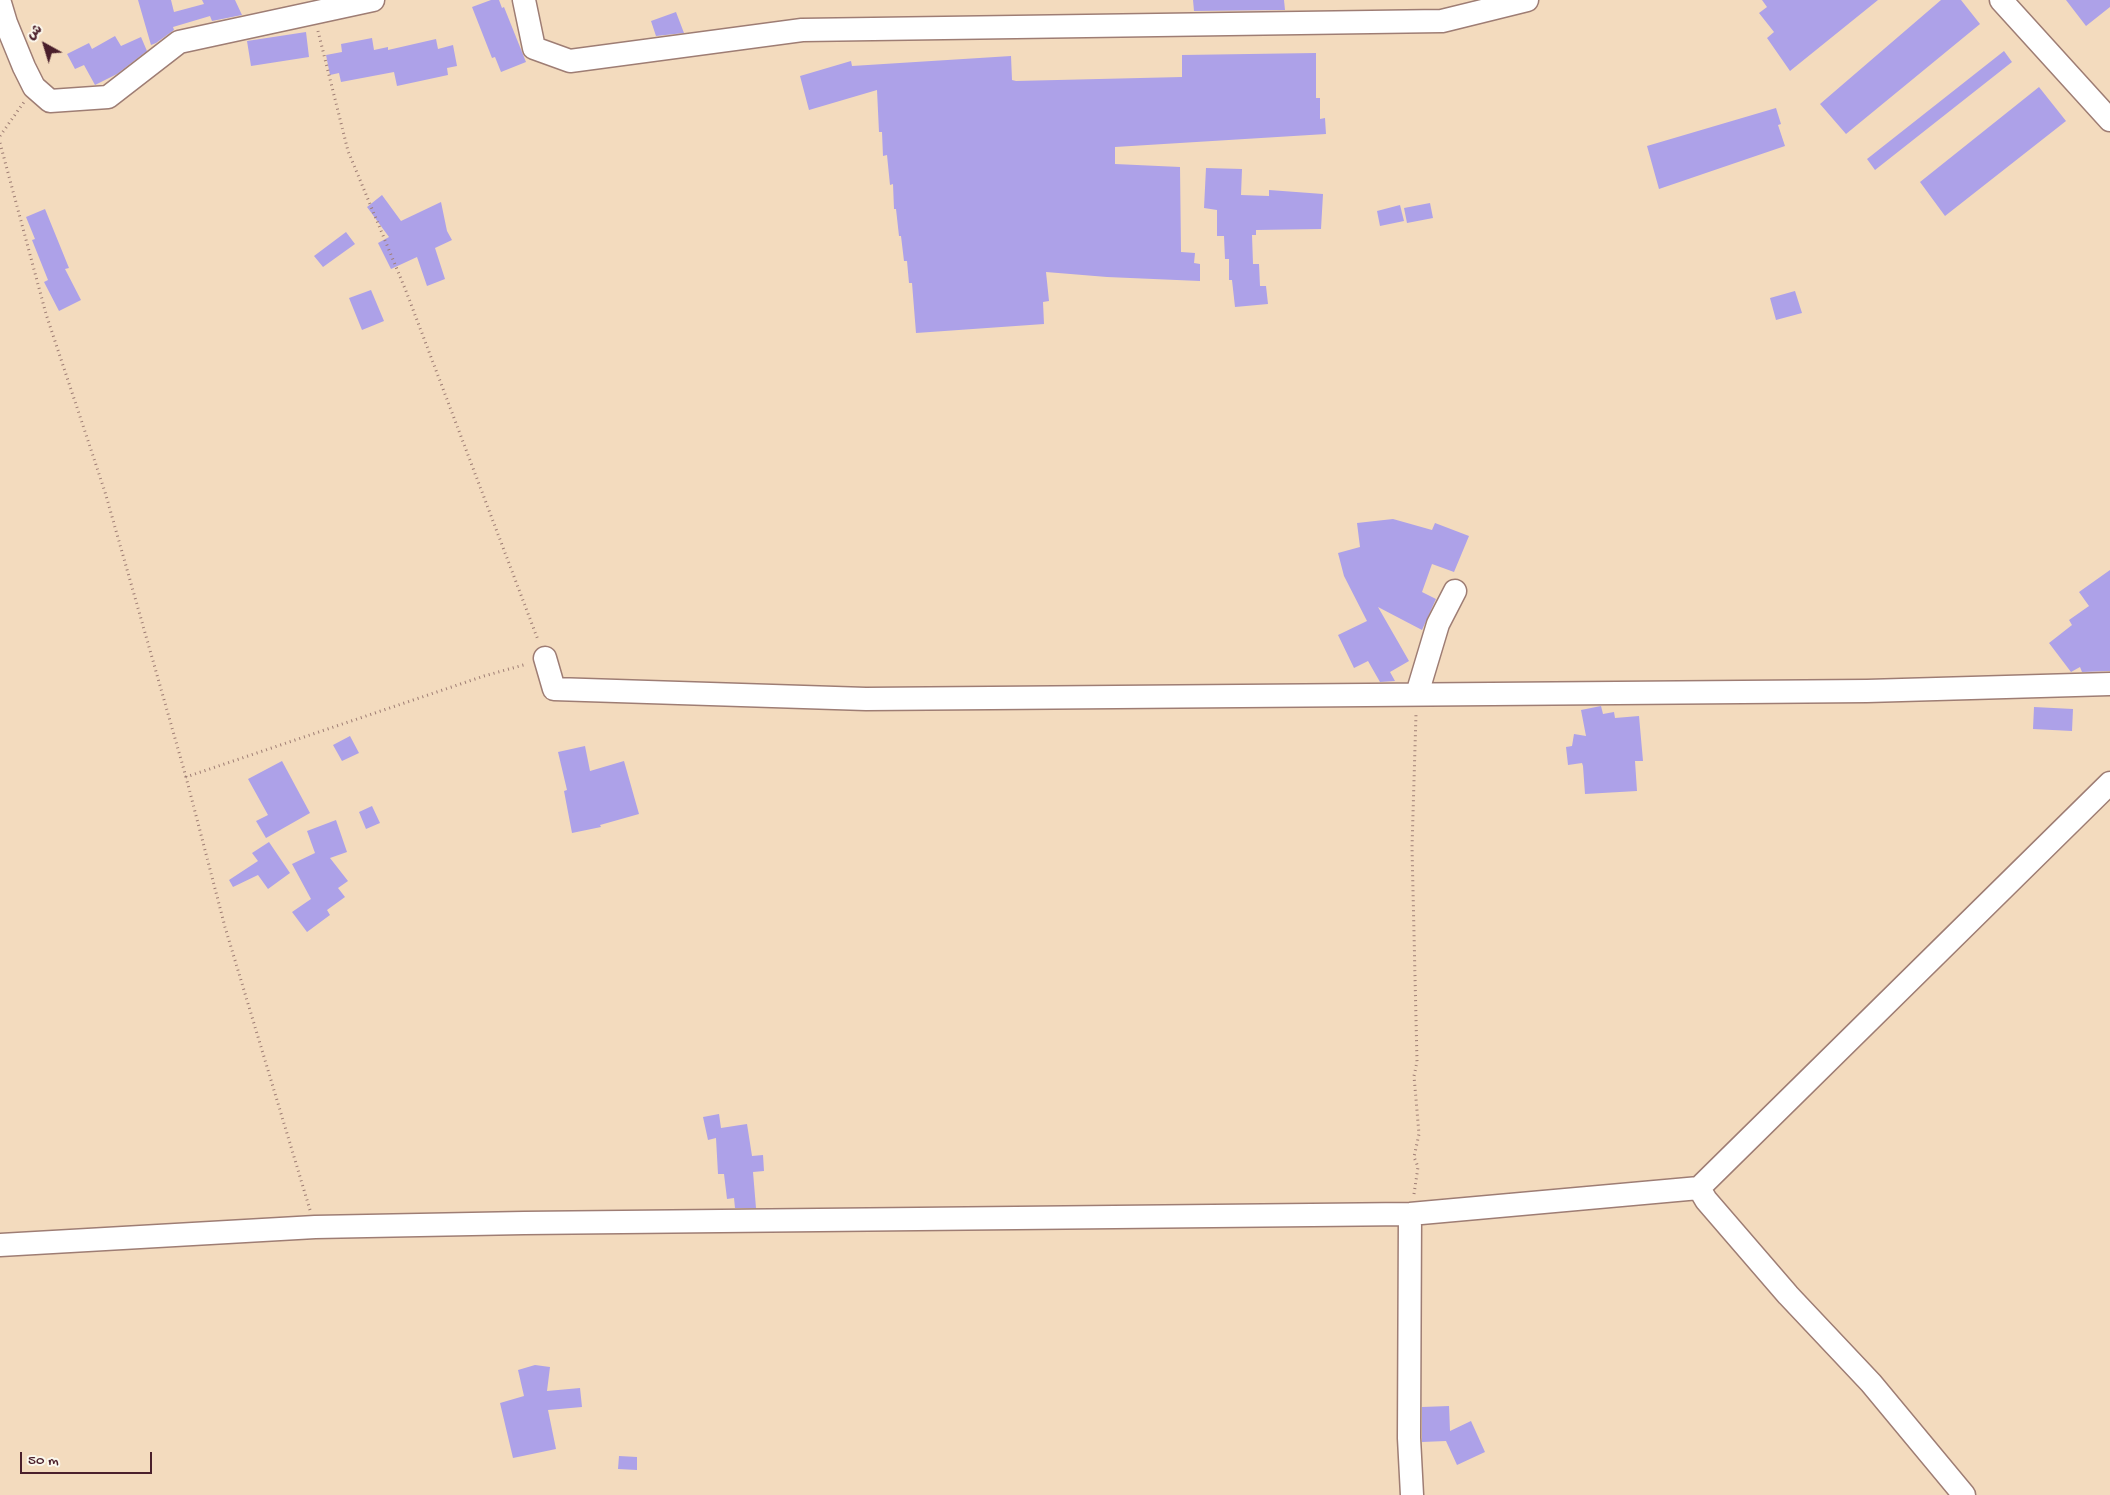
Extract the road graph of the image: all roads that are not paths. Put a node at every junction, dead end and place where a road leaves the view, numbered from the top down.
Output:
1 (524, 0) edge
2 (1527, 0) edge
3 (2001, 0) edge
4 (365, 1) edge
5 (0, 3) edge
6 (2110, 120) edge
7 (1455, 591) dead end
8 (546, 658) road end
9 (2110, 684) edge
10 (1417, 694) junction
11 (2110, 783) edge
12 (1699, 1188) junction
13 (1410, 1214) junction
14 (0, 1245) edge
15 (1412, 1495) edge
16 (1964, 1495) edge

1 - 2 street
3 - 6 street
4 - 5 street
7 - 10 street
8 - 10 street
9 - 10 street
11 - 12 street
12 - 13 street
12 - 16 street
13 - 14 street
13 - 15 street

